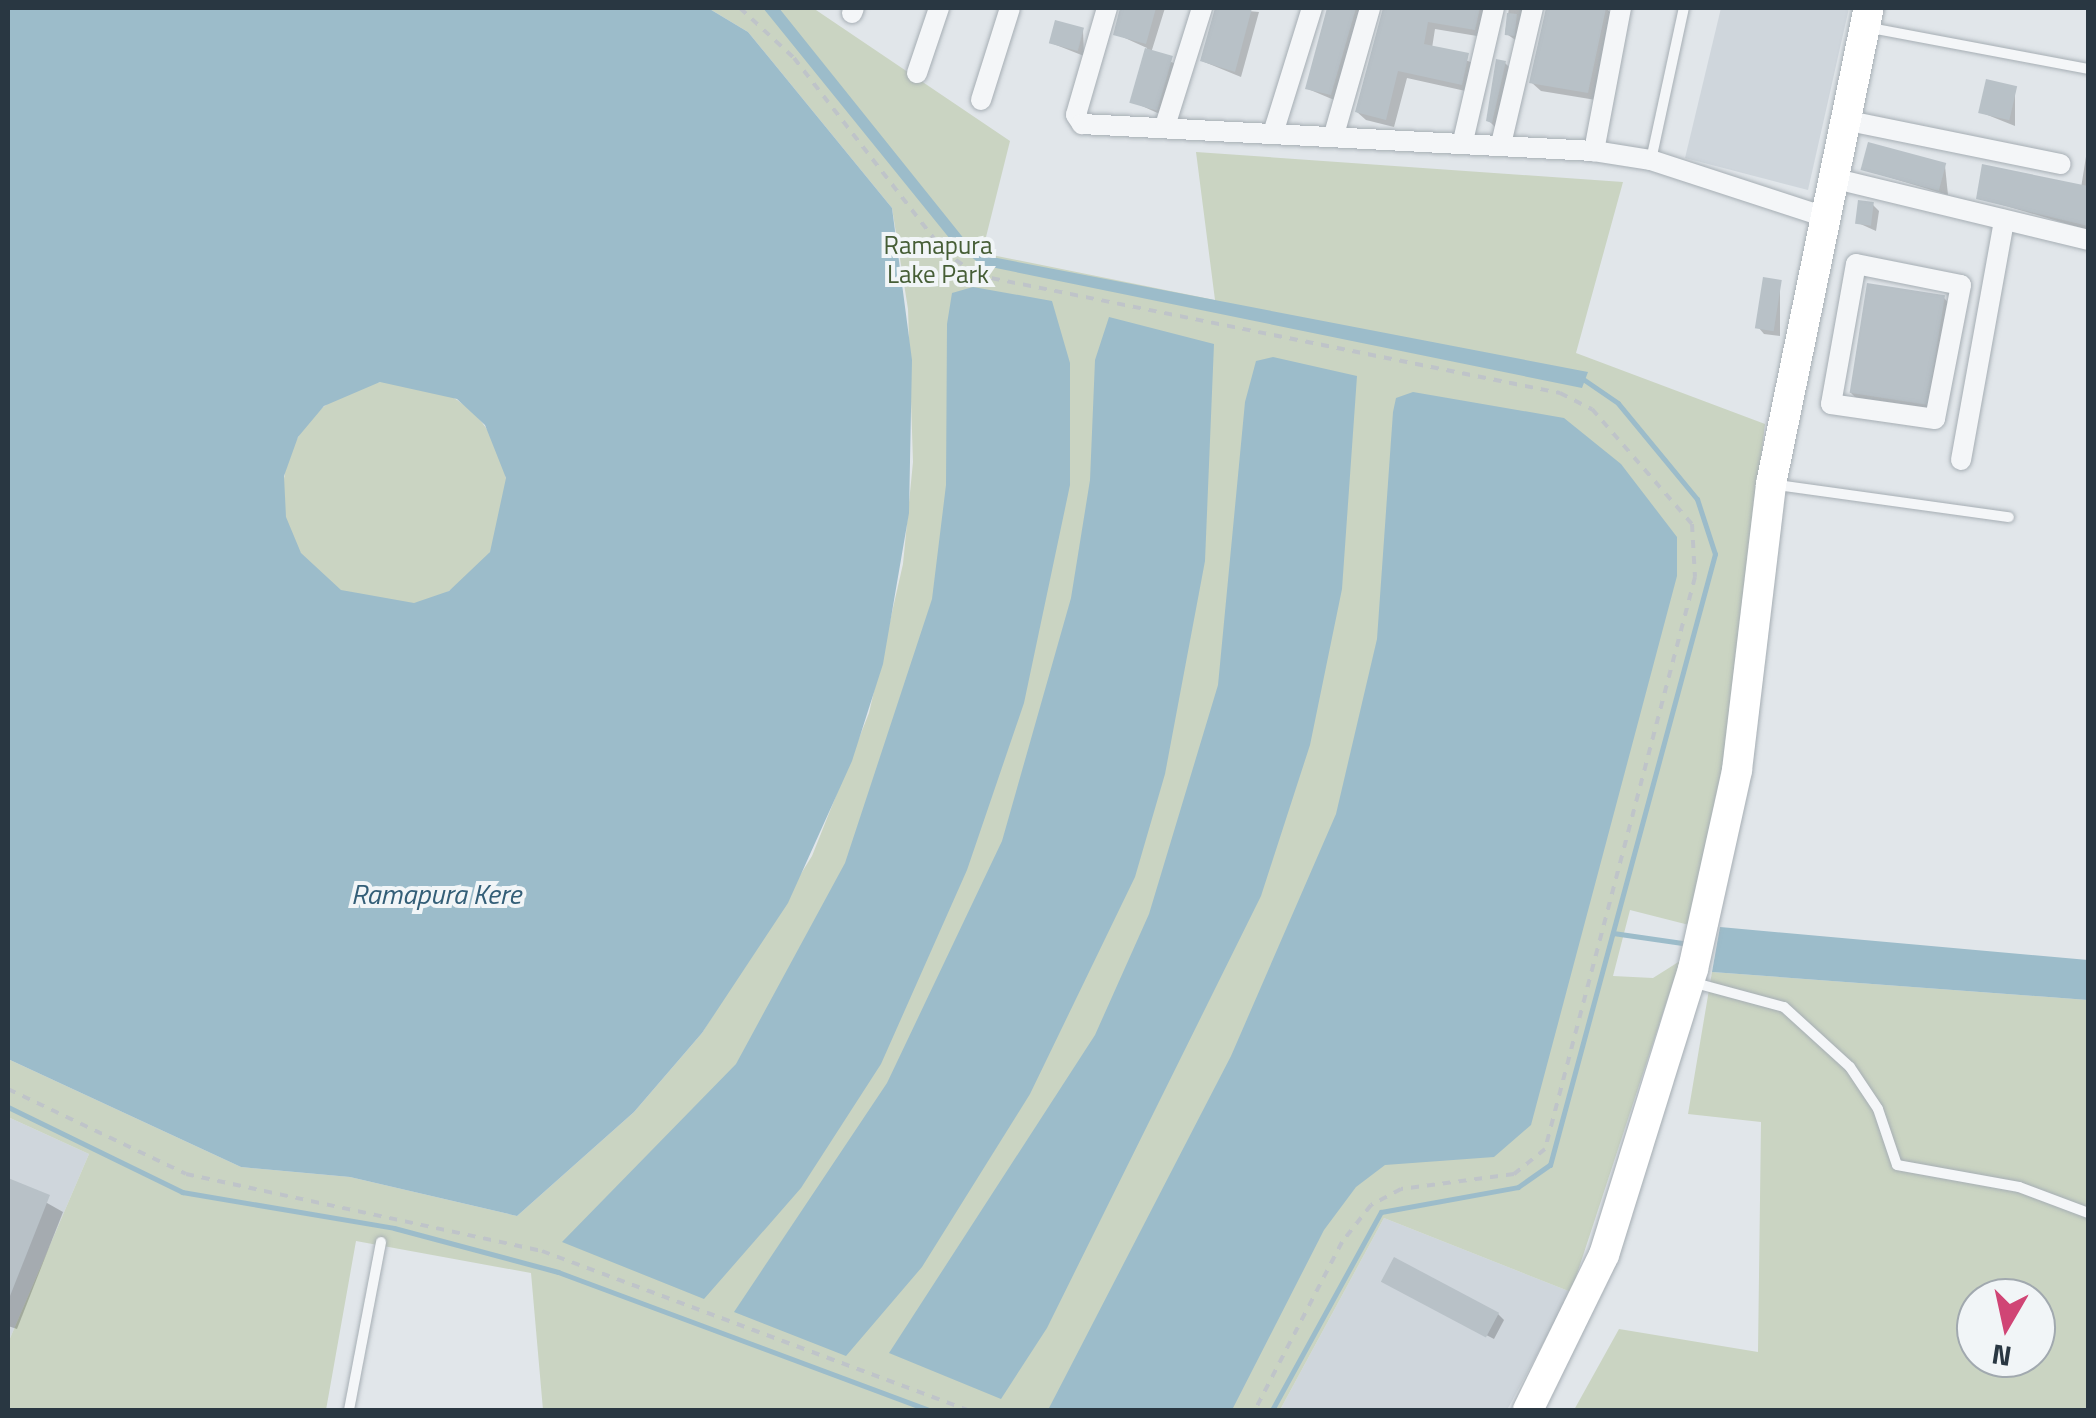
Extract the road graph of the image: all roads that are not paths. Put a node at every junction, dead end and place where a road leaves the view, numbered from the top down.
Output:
1 (938, 8) edge
2 (1010, 8) edge
3 (1108, 8) edge
4 (1202, 8) edge
5 (1312, 8) edge
6 (1370, 8) edge
7 (1494, 8) edge
8 (1532, 8) edge
9 (1621, 8) edge
10 (1684, 8) edge
11 (1867, 17) edge
12 (2088, 68) edge
13 (917, 73) dead end
14 (982, 100) dead end
15 (1844, 120) junction
16 (1166, 126) junction
17 (1274, 130) junction
18 (1336, 131) junction
19 (1463, 141) junction
20 (1501, 144) junction
21 (1594, 151) junction
22 (1651, 160) junction
23 (2061, 164) dead end
24 (1832, 178) junction
25 (1825, 218) junction
26 (2004, 220) junction
27 (2088, 240) edge
28 (1793, 371) junction
29 (1834, 380) junction
30 (1960, 460) dead end
31 (1771, 484) junction
32 (2010, 517) dead end
33 (1691, 975) junction
34 (2088, 1212) edge
35 (381, 1242) dead end
36 (349, 1410) edge
37 (1528, 1410) edge

1 - 13 street
2 - 14 street
3 - 16 street
4 - 16 street
5 - 17 street
6 - 18 street
7 - 19 street
8 - 20 street
9 - 21 street
10 - 22 lane
11 - 12 lane
11 - 15 main road
15 - 23 street
15 - 24 main road
16 - 17 street
17 - 18 street
18 - 19 street
19 - 20 street
20 - 21 street
21 - 22 street
22 - 25 street
24 - 25 main road
24 - 26 street
25 - 28 main road
26 - 27 street
26 - 30 street
28 - 29 street
28 - 31 main road
29 - 29 street
31 - 32 lane
31 - 33 main road
33 - 34 lane
33 - 37 main road
35 - 36 lane

